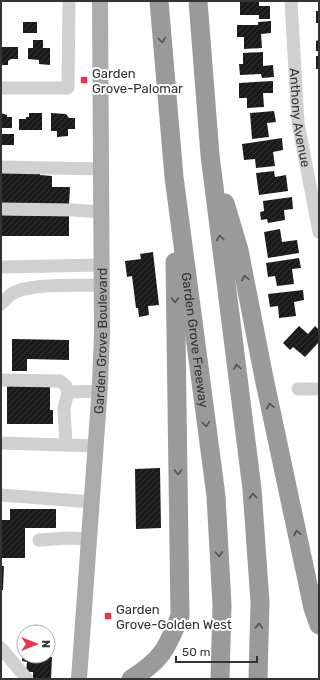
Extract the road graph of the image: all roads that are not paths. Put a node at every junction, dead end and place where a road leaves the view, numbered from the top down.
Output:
1 (69, 1) edge
2 (100, 1) edge
3 (159, 1) edge
4 (198, 1) edge
5 (291, 1) edge
6 (1, 88) edge
7 (210, 155) junction
8 (1, 167) edge
9 (101, 169) junction
10 (174, 178) junction
11 (1, 209) edge
12 (101, 212) junction
13 (319, 232) edge
14 (102, 265) junction
15 (1, 267) edge
16 (102, 285) junction
17 (1, 304) edge
18 (1, 380) edge
19 (298, 389) dead end
20 (319, 389) edge
21 (100, 391) junction
22 (68, 392) junction
23 (1, 443) edge
24 (66, 445) junction
25 (96, 446) junction
26 (1, 495) edge
27 (92, 502) junction
28 (89, 539) junction
29 (39, 540) dead end
30 (319, 625) edge
31 (1, 648) edge
32 (27, 679) edge
33 (79, 679) edge
34 (131, 679) edge
35 (220, 679) edge
36 (258, 679) edge

1 - 6 street
2 - 9 main road, Garden Grove Boulevard
3 -> 10 highway, Garden Grove Freeway
4 - 7 highway
5 - 13 street, Anthony Avenue
30 -> 7 highway
36 -> 7 highway
8 - 9 street
9 - 12 main road, Garden Grove Boulevard
10 -> 34 highway
10 -> 35 highway, Garden Grove Freeway
11 - 12 street
12 - 14 main road, Garden Grove Boulevard
14 - 15 street
14 - 16 main road, Garden Grove Boulevard
16 - 17 street
16 - 21 main road, Garden Grove Boulevard
18 - 22 street
19 - 20 street
21 - 22 street
21 - 25 main road, Garden Grove Boulevard
22 - 24 street
23 - 24 street
24 - 25 street
25 - 27 main road, Garden Grove Boulevard
26 - 27 street
27 - 28 main road, Garden Grove Boulevard
28 - 29 street
28 - 33 main road, Garden Grove Boulevard
31 - 32 street

